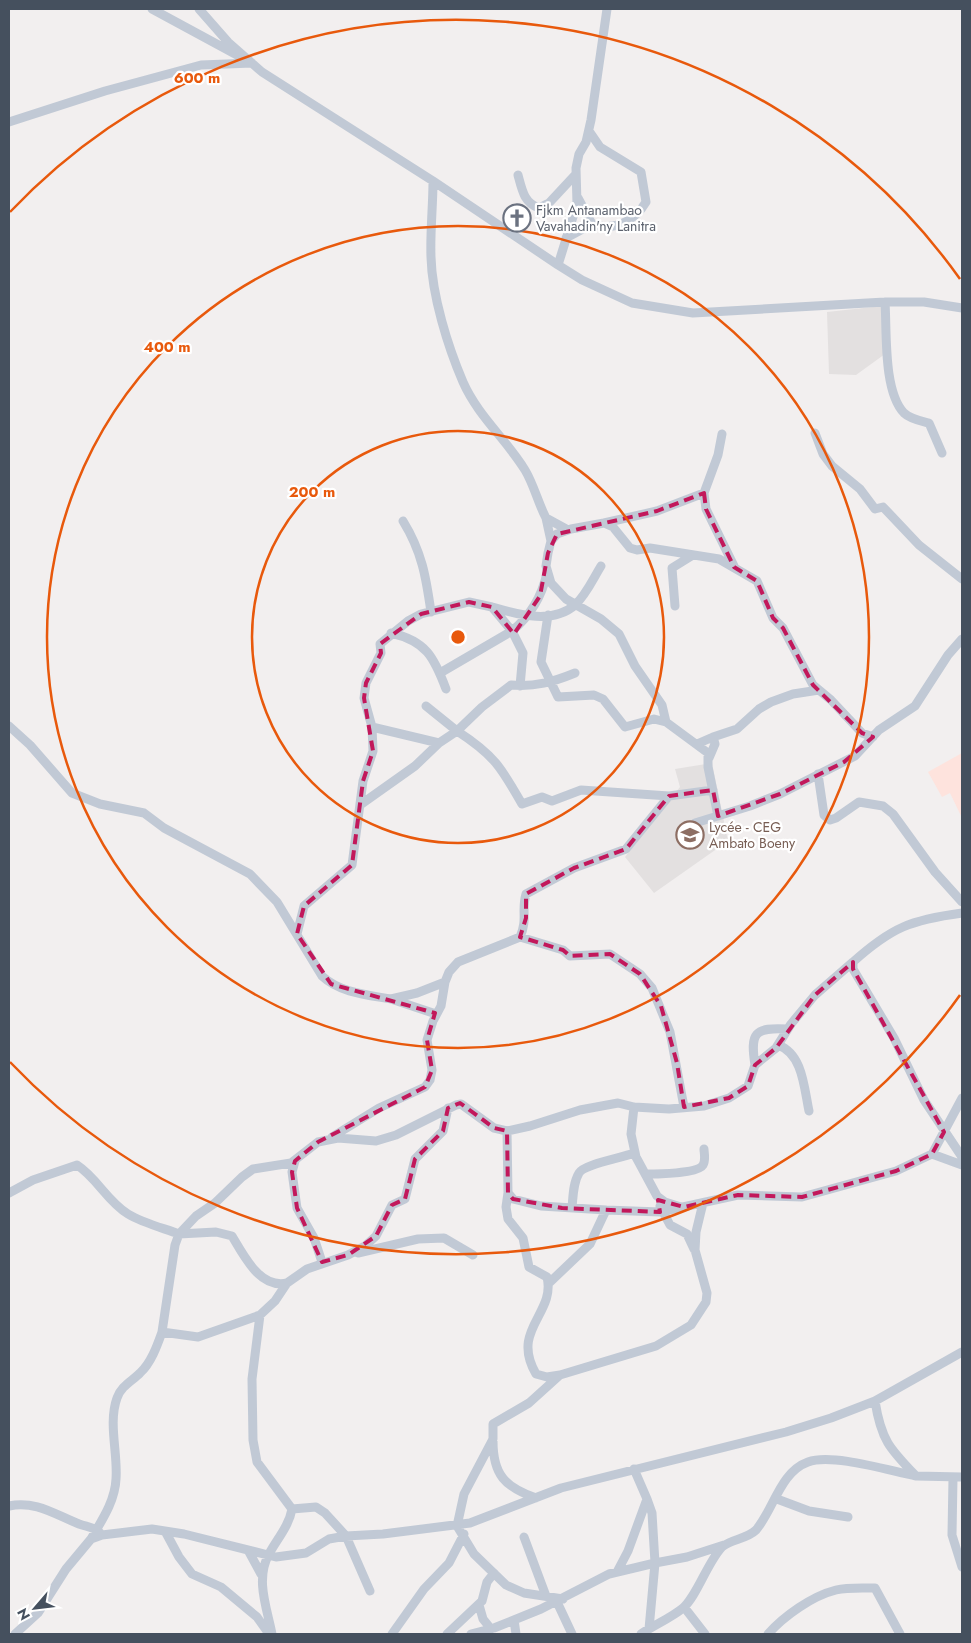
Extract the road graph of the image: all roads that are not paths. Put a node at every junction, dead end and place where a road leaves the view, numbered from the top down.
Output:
1 (152, 9) edge
2 (199, 9) edge
3 (607, 9) edge
4 (252, 63) junction
5 (9, 122) edge
6 (589, 132) junction
7 (576, 174) junction
8 (518, 175) dead end
9 (433, 180) junction
10 (577, 197) junction
11 (592, 224) junction
12 (566, 238) junction
13 (558, 265) junction
14 (885, 302) junction
15 (962, 308) edge
16 (815, 433) dead end
17 (722, 434) dead end
18 (942, 453) dead end
19 (704, 493) junction
20 (546, 518) junction
21 (403, 521) dead end
22 (604, 523) junction
23 (568, 530) junction
24 (551, 541) junction
25 (693, 556) junction
26 (601, 566) dead end
27 (734, 567) junction
28 (548, 572) junction
29 (962, 579) edge
30 (574, 605) junction
31 (675, 606) dead end
32 (492, 607) junction
33 (431, 612) junction
34 (526, 616) junction
35 (548, 616) junction
36 (512, 631) junction
37 (391, 633) junction
38 (962, 639) edge
39 (440, 673) junction
40 (575, 674) dead end
41 (550, 683) junction
42 (520, 686) junction
43 (446, 689) dead end
44 (819, 690) junction
45 (426, 706) dead end
46 (666, 722) junction
47 (9, 726) edge
48 (372, 727) junction
49 (457, 731) junction
50 (873, 737) junction
51 (712, 738) junction
52 (439, 743) junction
53 (697, 744) junction
54 (710, 758) junction
55 (818, 774) junction
56 (713, 790) junction
57 (669, 796) junction
58 (360, 805) junction
59 (718, 816) junction
60 (695, 823) dead end
61 (962, 902) edge
62 (962, 913) edge
63 (297, 934) junction
64 (520, 937) junction
65 (853, 962) junction
66 (445, 982) junction
67 (391, 999) junction
68 (436, 1014) junction
69 (788, 1029) junction
70 (778, 1045) junction
71 (755, 1065) junction
72 (962, 1098) edge
73 (634, 1107) junction
74 (684, 1107) junction
75 (448, 1108) junction
76 (809, 1111) dead end
77 (507, 1130) junction
78 (944, 1132) junction
79 (328, 1140) junction
80 (704, 1149) dead end
81 (634, 1153) junction
82 (932, 1154) junction
83 (962, 1157) edge
84 (295, 1161) junction
85 (962, 1165) edge
86 (645, 1174) junction
87 (9, 1193) edge
88 (508, 1193) junction
89 (657, 1196) junction
90 (703, 1203) junction
91 (684, 1207) junction
92 (572, 1208) junction
93 (606, 1210) junction
94 (662, 1211) junction
95 (179, 1234) junction
96 (695, 1250) junction
97 (348, 1255) junction
98 (473, 1255) dead end
99 (322, 1262) junction
100 (287, 1283) junction
101 (548, 1284) junction
102 (260, 1315) junction
103 (162, 1332) junction
104 (962, 1352) edge
105 (536, 1374) junction
106 (560, 1375) junction
107 (541, 1394) junction
108 (875, 1401) junction
109 (493, 1439) junction
110 (634, 1469) junction
111 (916, 1476) junction
112 (958, 1478) edge
113 (536, 1498) junction
114 (777, 1498) junction
115 (647, 1499) junction
116 (9, 1506) edge
117 (292, 1509) junction
118 (848, 1517) dead end
119 (470, 1523) junction
120 (457, 1526) junction
121 (165, 1531) junction
122 (99, 1532) junction
123 (346, 1536) junction
124 (463, 1536) junction
125 (524, 1537) dead end
126 (724, 1545) junction
127 (248, 1550) junction
128 (268, 1555) junction
129 (655, 1563) junction
130 (962, 1567) edge
131 (617, 1572) junction
132 (494, 1573) junction
133 (261, 1574) junction
134 (370, 1591) dead end
135 (546, 1596) junction
136 (560, 1600) junction
137 (479, 1605) junction
138 (684, 1608) junction
139 (514, 1620) junction
140 (491, 1629) junction
141 (645, 1632) edge
142 (15, 1634) edge
143 (270, 1634) edge
144 (392, 1634) edge
145 (447, 1634) edge
146 (471, 1634) edge
147 (516, 1634) edge
148 (572, 1634) edge
149 (705, 1634) edge
150 (768, 1634) edge
151 (900, 1634) edge

1 - 4 street
2 - 4 street
3 - 6 street
4 - 5 street
4 - 9 street
6 - 7 street
6 - 11 street
7 - 8 street
7 - 10 street
9 - 13 street
9 - 20 street
10 - 11 street
10 - 12 street
11 - 12 street
12 - 13 street
13 - 14 street
14 - 15 street
14 - 18 street
16 - 29 street
17 - 19 street
19 - 22 street
19 - 27 street
20 - 23 street
20 - 24 street
21 - 33 street
22 - 23 street
22 - 25 street
23 - 24 street
24 - 28 street
25 - 27 street
25 - 31 street
26 - 30 street
27 - 44 street
28 - 30 street
28 - 34 street
30 - 35 street
30 - 46 street
32 - 33 street
32 - 34 street
32 - 36 street
33 - 37 street
34 - 35 street
34 - 36 street
35 - 41 street
36 - 39 street
36 - 42 street
37 - 39 street
37 - 48 street
38 - 50 street
39 - 43 street
40 - 41 street
41 - 42 street
41 - 46 street
42 - 49 street
44 - 50 street
44 - 51 street
45 - 49 street
46 - 53 street
47 - 63 street
48 - 52 street
48 - 58 street
49 - 52 street
49 - 57 street
50 - 55 street
51 - 53 street
51 - 54 street
52 - 58 street
53 - 54 street
54 - 56 street
55 - 59 street
55 - 61 street
56 - 57 street
56 - 59 street
57 - 64 street
58 - 63 street
59 - 60 street
62 - 65 street
63 - 67 street
64 - 66 street
64 - 74 street
65 - 69 street
65 - 78 street
66 - 67 street
66 - 68 street
67 - 68 street
68 - 79 street
69 - 70 street
69 - 71 street
70 - 71 street
70 - 76 street
71 - 74 street
72 - 78 street
73 - 74 street
73 - 77 street
73 - 81 street
75 - 77 street
75 - 79 street
75 - 97 street
77 - 88 street
78 - 82 street
78 - 83 street
79 - 84 street
80 - 86 street
81 - 86 street
81 - 92 street
82 - 85 street
82 - 90 street
84 - 95 street
84 - 99 street
86 - 89 street
87 - 95 street
88 - 92 street
88 - 101 street
89 - 91 street
89 - 94 street
90 - 91 street
90 - 96 street
91 - 94 street
92 - 93 street
93 - 94 street
93 - 101 street
94 - 96 street
95 - 100 street
95 - 103 street
96 - 106 street
97 - 98 street
97 - 99 street
99 - 100 street
100 - 102 street
101 - 105 street
102 - 103 street
102 - 117 street
103 - 122 street
104 - 108 street
105 - 106 street
105 - 107 street
106 - 107 street
107 - 109 street
108 - 110 street
108 - 111 street
109 - 113 street
109 - 120 street
110 - 113 street
110 - 115 street
111 - 112 street
111 - 114 street
112 - 130 street
113 - 119 street
114 - 118 street
114 - 126 street
115 - 129 street
115 - 131 street
116 - 122 street
117 - 123 street
117 - 128 street
119 - 120 street
119 - 124 street
120 - 123 street
120 - 124 street
121 - 122 street
121 - 127 street
121 - 143 street
122 - 142 street
123 - 128 street
123 - 134 street
124 - 132 street
124 - 144 street
125 - 135 street
126 - 129 street
126 - 138 street
127 - 128 street
127 - 133 street
128 - 133 street
129 - 131 street
129 - 141 street
131 - 136 street
132 - 135 street
132 - 137 street
133 - 143 street
135 - 136 street
136 - 139 street
136 - 148 street
137 - 140 street
137 - 145 street
138 - 141 street
138 - 149 street
139 - 140 street
139 - 147 street
140 - 146 street
150 - 151 street

